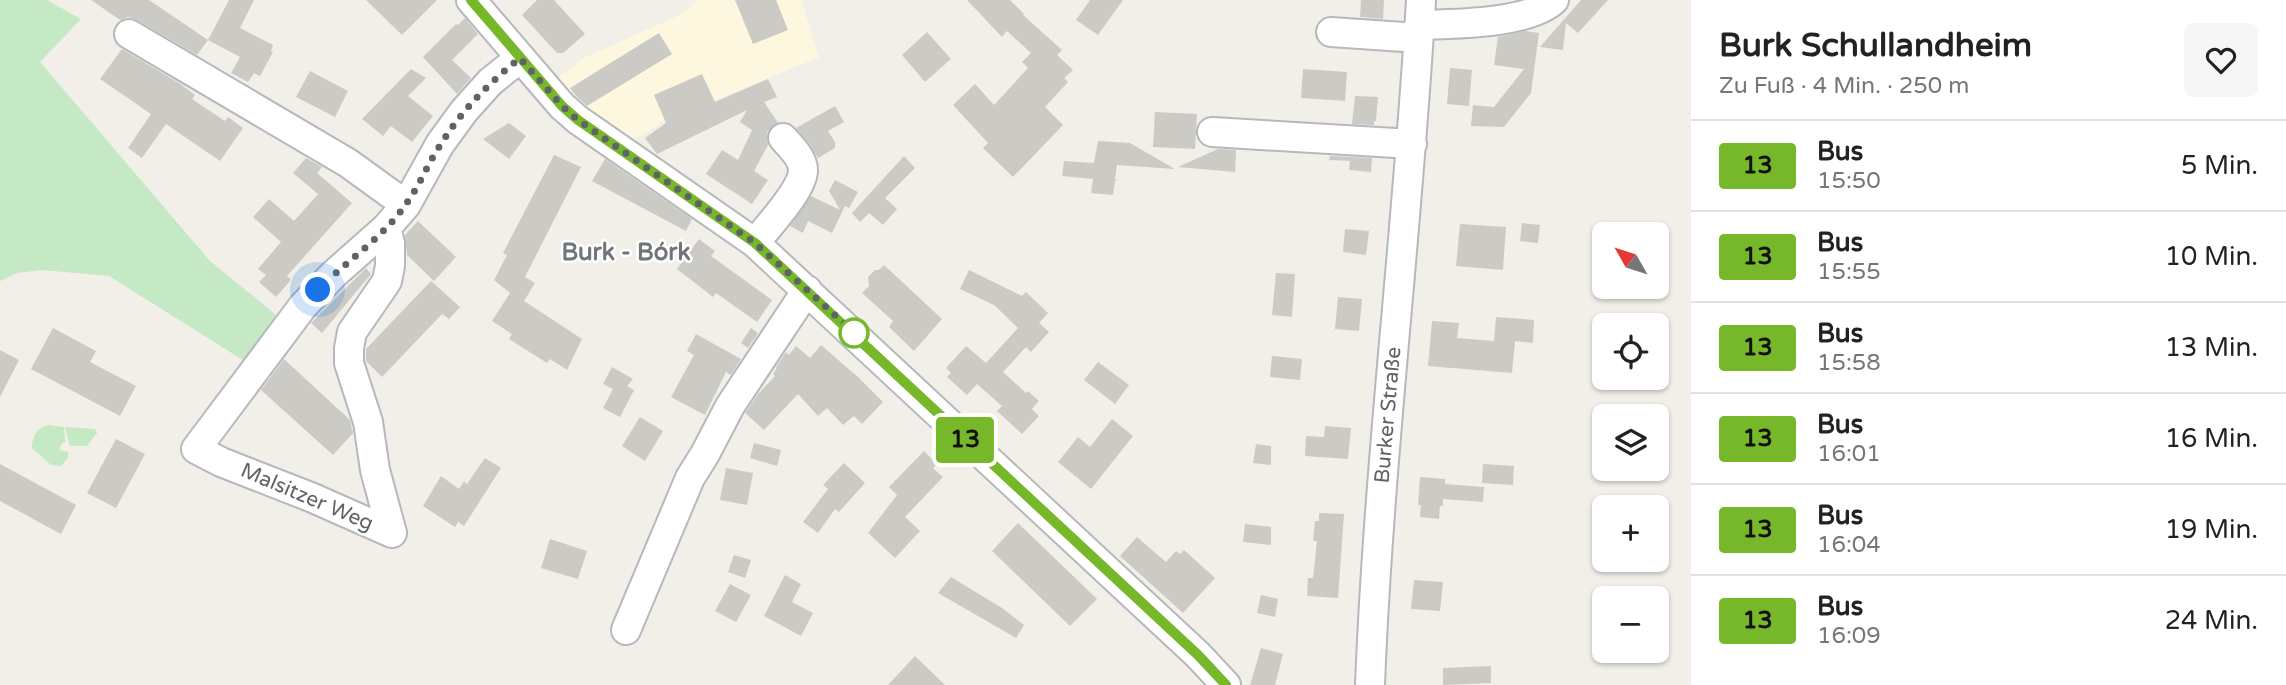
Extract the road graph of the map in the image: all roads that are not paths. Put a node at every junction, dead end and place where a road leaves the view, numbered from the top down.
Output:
1 (471, 0) edge
2 (1555, 0) edge
3 (1419, 21) edge
4 (1331, 32) dead end
5 (129, 34) dead end
6 (520, 58) junction
7 (1212, 132) dead end
8 (783, 138) dead end
9 (1412, 144) junction
10 (406, 205) junction
11 (386, 228) junction
12 (755, 243) junction
13 (807, 290) junction
14 (625, 630) dead end
15 (1220, 682) edge
16 (1370, 685) edge

1 - 6 street
2 - 3 street
3 - 4 street
3 - 9 street, Burker Straße
5 - 10 street
6 - 10 street, Malsitzer Weg
6 - 12 street
7 - 9 street
8 - 12 street
9 - 16 street, Burker Straße
10 - 11 street, Malsitzer Weg
11 - 11 street, Malsitzer Weg
12 - 13 street
13 - 14 street
13 - 15 street

